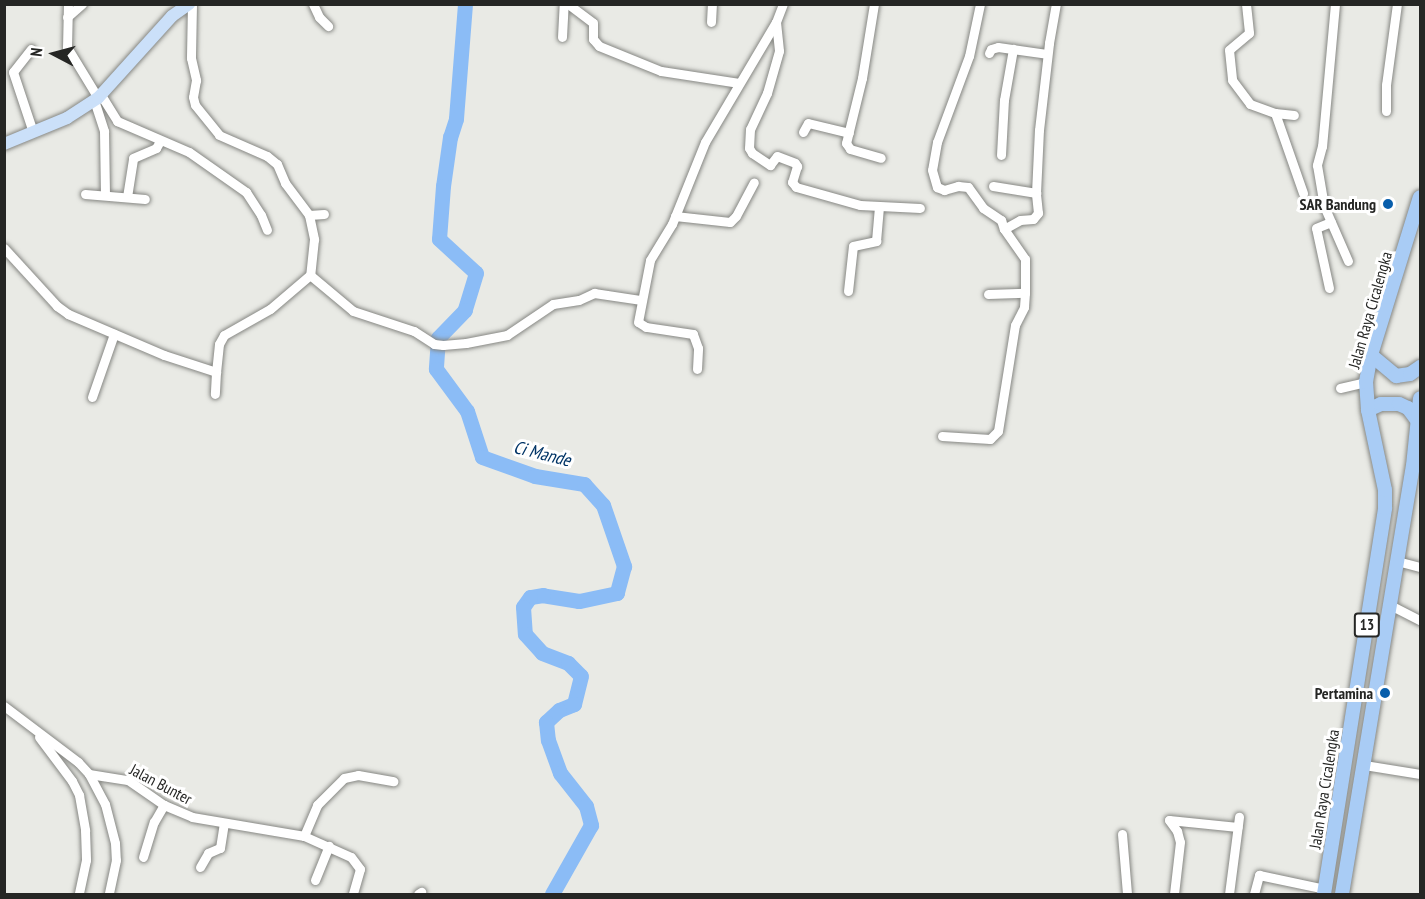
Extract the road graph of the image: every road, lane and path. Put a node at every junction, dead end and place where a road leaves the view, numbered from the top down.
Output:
1 (68, 4) edge
2 (82, 4) edge
3 (190, 4) edge
4 (312, 4) edge
5 (566, 4) edge
6 (712, 4) edge
7 (783, 4) edge
8 (874, 4) edge
9 (980, 4) edge
10 (1056, 4) edge
11 (1246, 4) edge
12 (1335, 4) edge
13 (1397, 4) edge
14 (67, 17) junction
15 (711, 22) dead end
16 (776, 22) junction
17 (328, 26) dead end
18 (562, 36) dead end
19 (31, 49) dead end
20 (1013, 49) junction
21 (989, 53) dead end
22 (1047, 54) junction
23 (739, 83) junction
24 (98, 98) junction
25 (1386, 111) dead end
26 (1275, 113) junction
27 (1294, 115) dead end
28 (33, 132) junction
29 (803, 132) dead end
30 (849, 133) junction
31 (160, 141) junction
32 (4, 144) edge
33 (1000, 155) dead end
34 (881, 158) dead end
35 (754, 182) dead end
36 (993, 186) dead end
37 (1035, 193) junction
38 (1303, 193) dead end
39 (85, 194) dead end
40 (105, 195) junction
41 (127, 197) junction
42 (1420, 197) edge
43 (144, 199) dead end
44 (879, 207) junction
45 (920, 208) dead end
46 (324, 214) dead end
47 (309, 215) junction
48 (675, 216) junction
49 (1331, 222) junction
50 (1004, 229) junction
51 (267, 230) dead end
52 (4, 248) edge
53 (1348, 261) dead end
54 (310, 276) junction
55 (1329, 288) dead end
56 (848, 291) dead end
57 (1025, 293) junction
58 (988, 294) dead end
59 (641, 300) junction
60 (114, 334) junction
61 (1371, 355) junction
62 (1420, 367) edge
63 (697, 369) dead end
64 (216, 372) junction
65 (1366, 382) junction
66 (1340, 388) dead end
67 (215, 394) dead end
68 (92, 397) dead end
69 (1420, 398) edge
70 (1368, 410) junction
71 (1417, 420) junction
72 (942, 436) dead end
73 (1396, 561) junction
74 (1420, 567) edge
75 (1390, 606) junction
76 (1420, 620) edge
77 (4, 706) edge
78 (32, 727) junction
79 (1364, 765) junction
80 (90, 774) junction
81 (1420, 774) edge
82 (393, 781) dead end
83 (164, 805) junction
84 (1239, 817) dead end
85 (224, 823) junction
86 (1238, 827) junction
87 (1122, 834) dead end
88 (304, 836) junction
89 (329, 846) junction
90 (143, 857) dead end
91 (200, 867) dead end
92 (315, 880) dead end
93 (1324, 892) edge
94 (79, 894) edge
95 (109, 894) edge
96 (353, 894) edge
97 (1127, 894) edge
98 (1174, 894) edge
99 (1229, 894) edge
100 (1254, 894) edge
101 (1342, 894) edge

1 - 14 street
2 - 14 street
3 - 24 main road
3 - 47 street
4 - 17 street
5 - 18 street
5 - 23 street
6 - 15 street
7 - 16 street
8 - 30 street
9 - 50 street
10 - 22 street
11 - 26 street
12 - 49 street
13 - 25 street
14 - 24 street
16 - 23 street
16 - 44 street
19 - 28 street
20 - 21 street
20 - 22 street
20 - 33 street
22 - 37 street
23 - 48 street
24 - 28 main road
24 - 31 street
24 - 40 street
26 - 27 street
26 - 38 street
28 - 32 main road
29 - 30 street
30 - 34 street
31 - 41 street
31 - 51 street
35 - 48 street
36 - 37 street
37 - 50 street
39 - 40 street
40 - 41 street
41 - 43 street
42 - 61 highway, Jalan Raya Cicalengka / 13
44 - 45 street
44 - 56 street
46 - 47 street
47 - 54 street
48 - 59 street
49 - 53 street
49 - 55 street
50 - 57 street
52 - 60 street
54 - 59 street
54 - 64 street
57 - 58 street
57 - 72 street
59 - 63 street
60 - 64 street
60 - 68 street
61 - 62 highway
61 - 65 highway, Jalan Raya Cicalengka / 13
64 - 67 street
65 - 66 street
65 - 70 highway, Jalan Raya Cicalengka / 13
69 - 71 highway, 13
70 - 71 highway
70 - 93 highway, Jalan Raya Cicalengka / 13
71 - 73 highway, 13
73 - 74 street
73 - 75 highway, 13
75 - 76 street
75 - 79 highway, 13
77 - 78 street
78 - 80 street
78 - 94 street
79 - 81 street
79 - 101 highway, 13
80 - 83 street, Jalan Bunter
80 - 95 street
82 - 88 street
83 - 85 street, Jalan Bunter
83 - 90 street
84 - 86 street
85 - 88 street, Jalan Bunter
85 - 91 street
86 - 98 street
86 - 99 street
87 - 97 street
88 - 89 street, Jalan Bunter
89 - 92 street
89 - 96 street, Jalan Bunter
93 - 100 street

